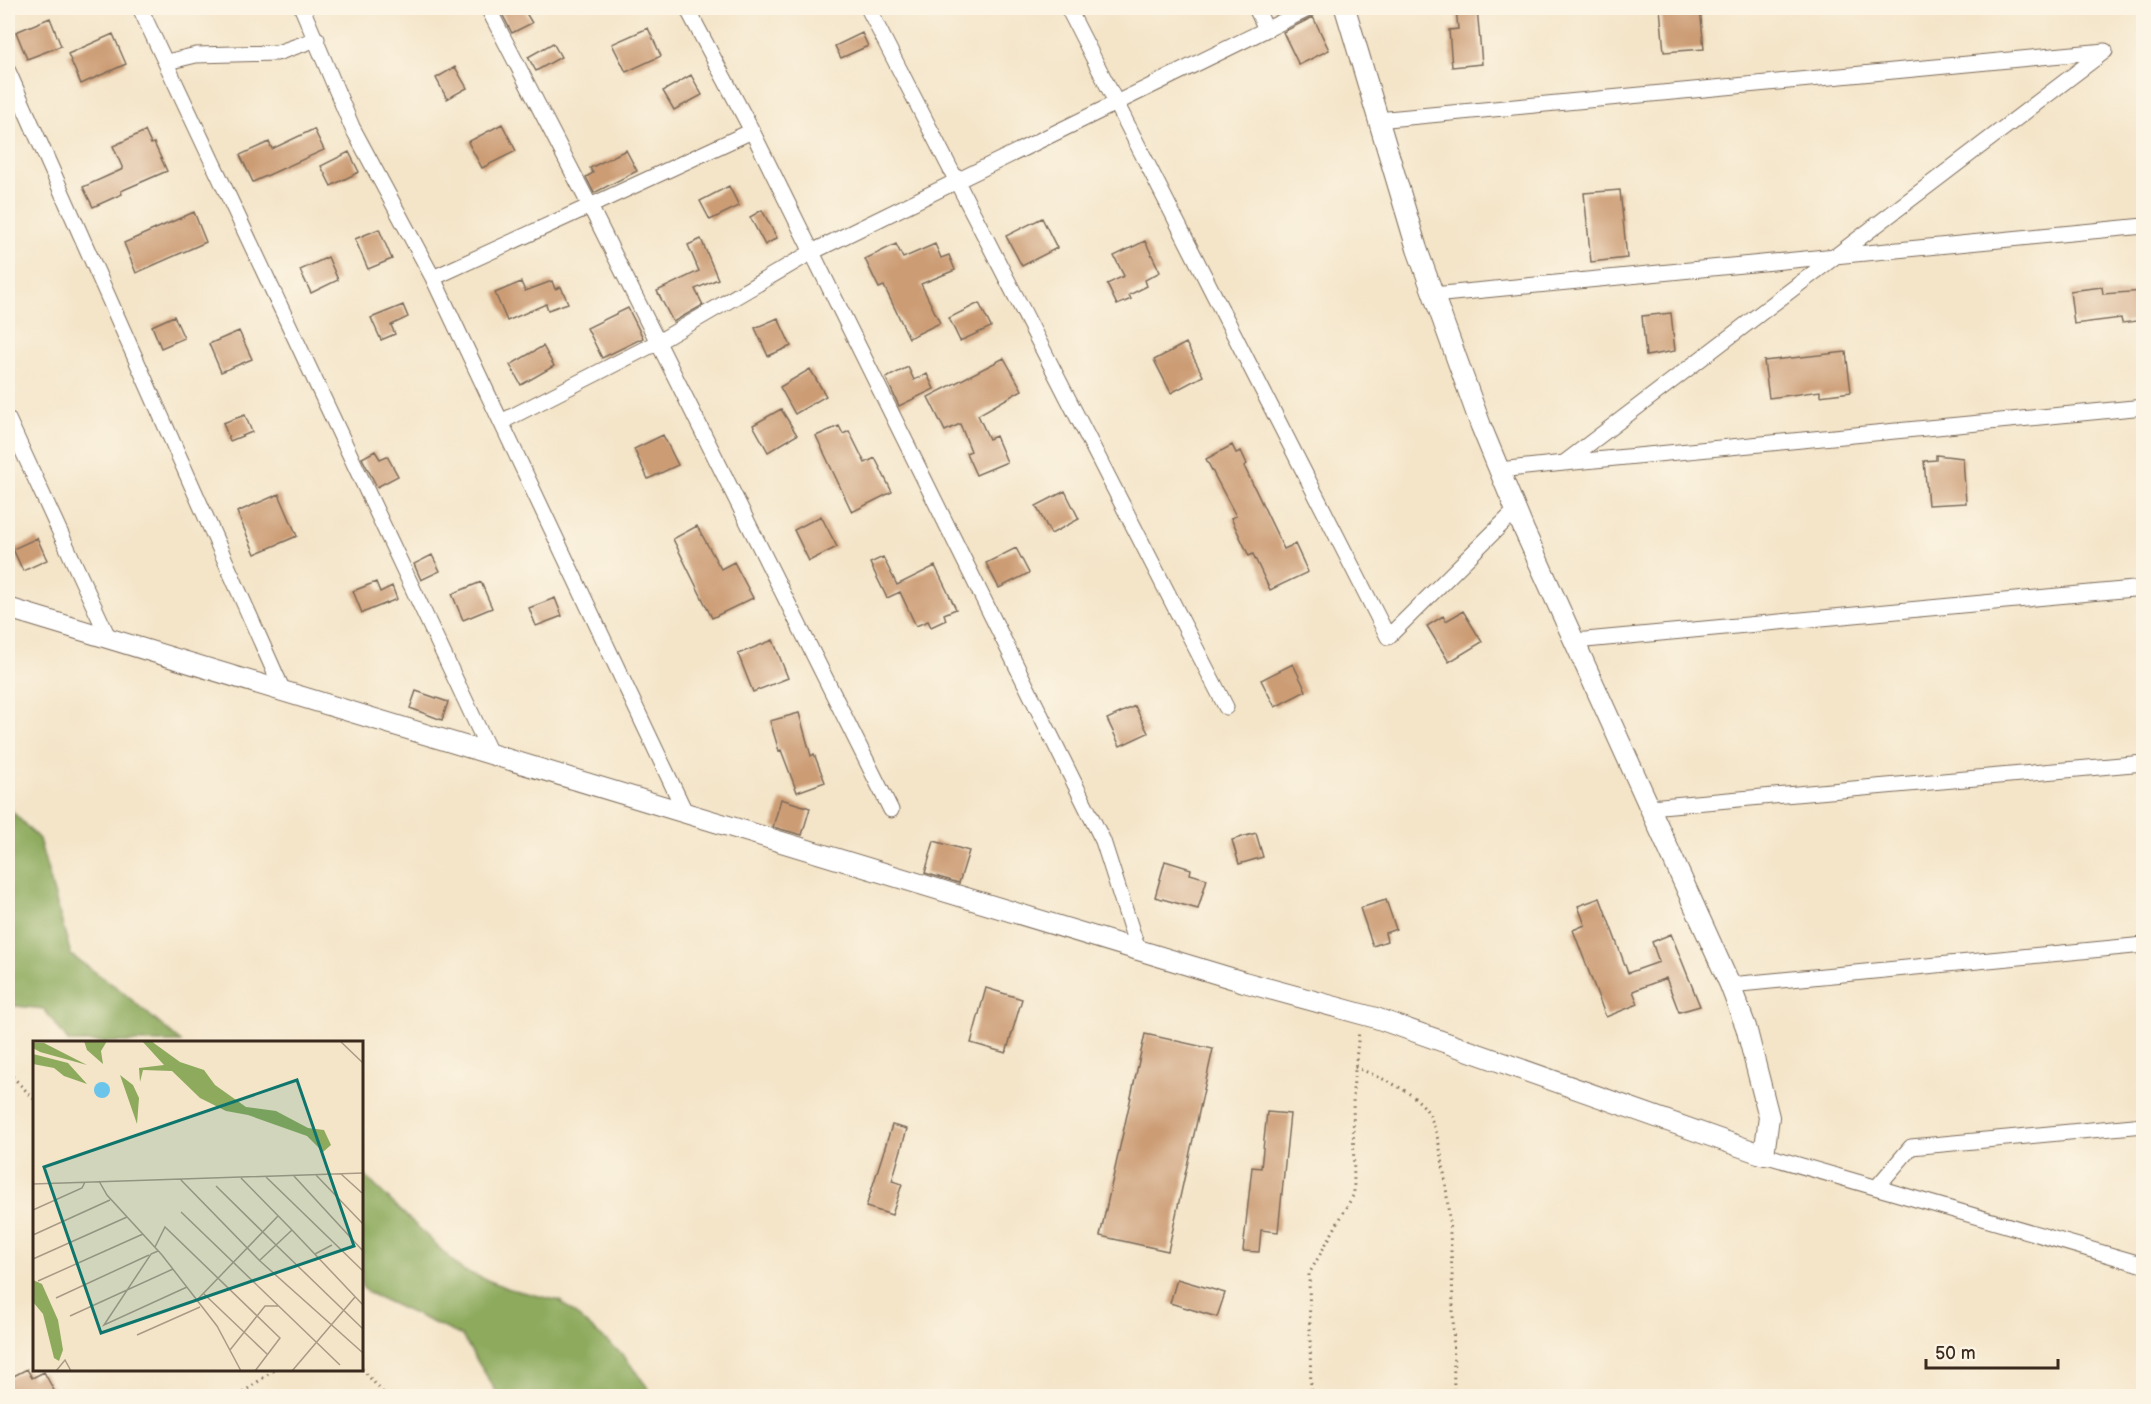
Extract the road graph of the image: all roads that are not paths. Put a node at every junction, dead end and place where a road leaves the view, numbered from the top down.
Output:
1 (140, 8) edge
2 (302, 8) edge
3 (488, 8) edge
4 (687, 8) edge
5 (868, 8) edge
6 (1068, 8) edge
7 (1256, 8) edge
8 (1310, 8) edge
9 (1345, 8) edge
10 (1266, 29) junction
11 (317, 39) junction
12 (167, 62) junction
13 (8, 71) edge
14 (1117, 102) junction
15 (1377, 120) junction
16 (752, 131) junction
17 (957, 182) junction
18 (590, 206) junction
19 (2144, 225) edge
20 (812, 252) junction
21 (1836, 255) junction
22 (433, 278) junction
23 (1433, 295) junction
24 (658, 342) junction
25 (2144, 407) edge
26 (8, 419) edge
27 (501, 422) junction
28 (1564, 463) junction
29 (1499, 470) junction
30 (1516, 510) junction
31 (2144, 588) edge
32 (8, 608) edge
33 (109, 639) junction
34 (1575, 641) junction
35 (283, 692) junction
36 (1226, 707) dead end
37 (491, 754) junction
38 (2144, 763) edge
39 (1650, 807) junction
40 (891, 810) dead end
41 (686, 813) junction
42 (2144, 945) edge
43 (1138, 950) junction
44 (1730, 985) junction
45 (2144, 1125) edge
46 (1764, 1155) junction
47 (1877, 1187) junction
48 (2144, 1265) edge

1 - 12 street
2 - 11 street
3 - 18 street
4 - 16 street
5 - 17 street
6 - 14 street
7 - 10 street
8 - 10 street
9 - 15 street
10 - 14 street
11 - 12 street
11 - 22 street
12 - 37 street
13 - 35 street
14 - 17 street
14 - 30 street
15 - 21 street
15 - 23 street
16 - 18 street
16 - 20 street
17 - 20 street
17 - 36 street
18 - 22 street
18 - 24 street
19 - 21 street
20 - 24 street
20 - 43 street
21 - 23 street
21 - 28 street
22 - 27 street
23 - 29 street
24 - 27 street
24 - 40 street
25 - 28 street
26 - 33 street
27 - 41 street
28 - 29 street
29 - 30 street
30 - 34 street
31 - 34 street
32 - 33 street
33 - 35 street
34 - 39 street
35 - 37 street
37 - 41 street
38 - 39 street
39 - 44 street
41 - 43 street
42 - 44 street
43 - 46 street
44 - 46 street
45 - 47 street
46 - 47 street
47 - 48 street

